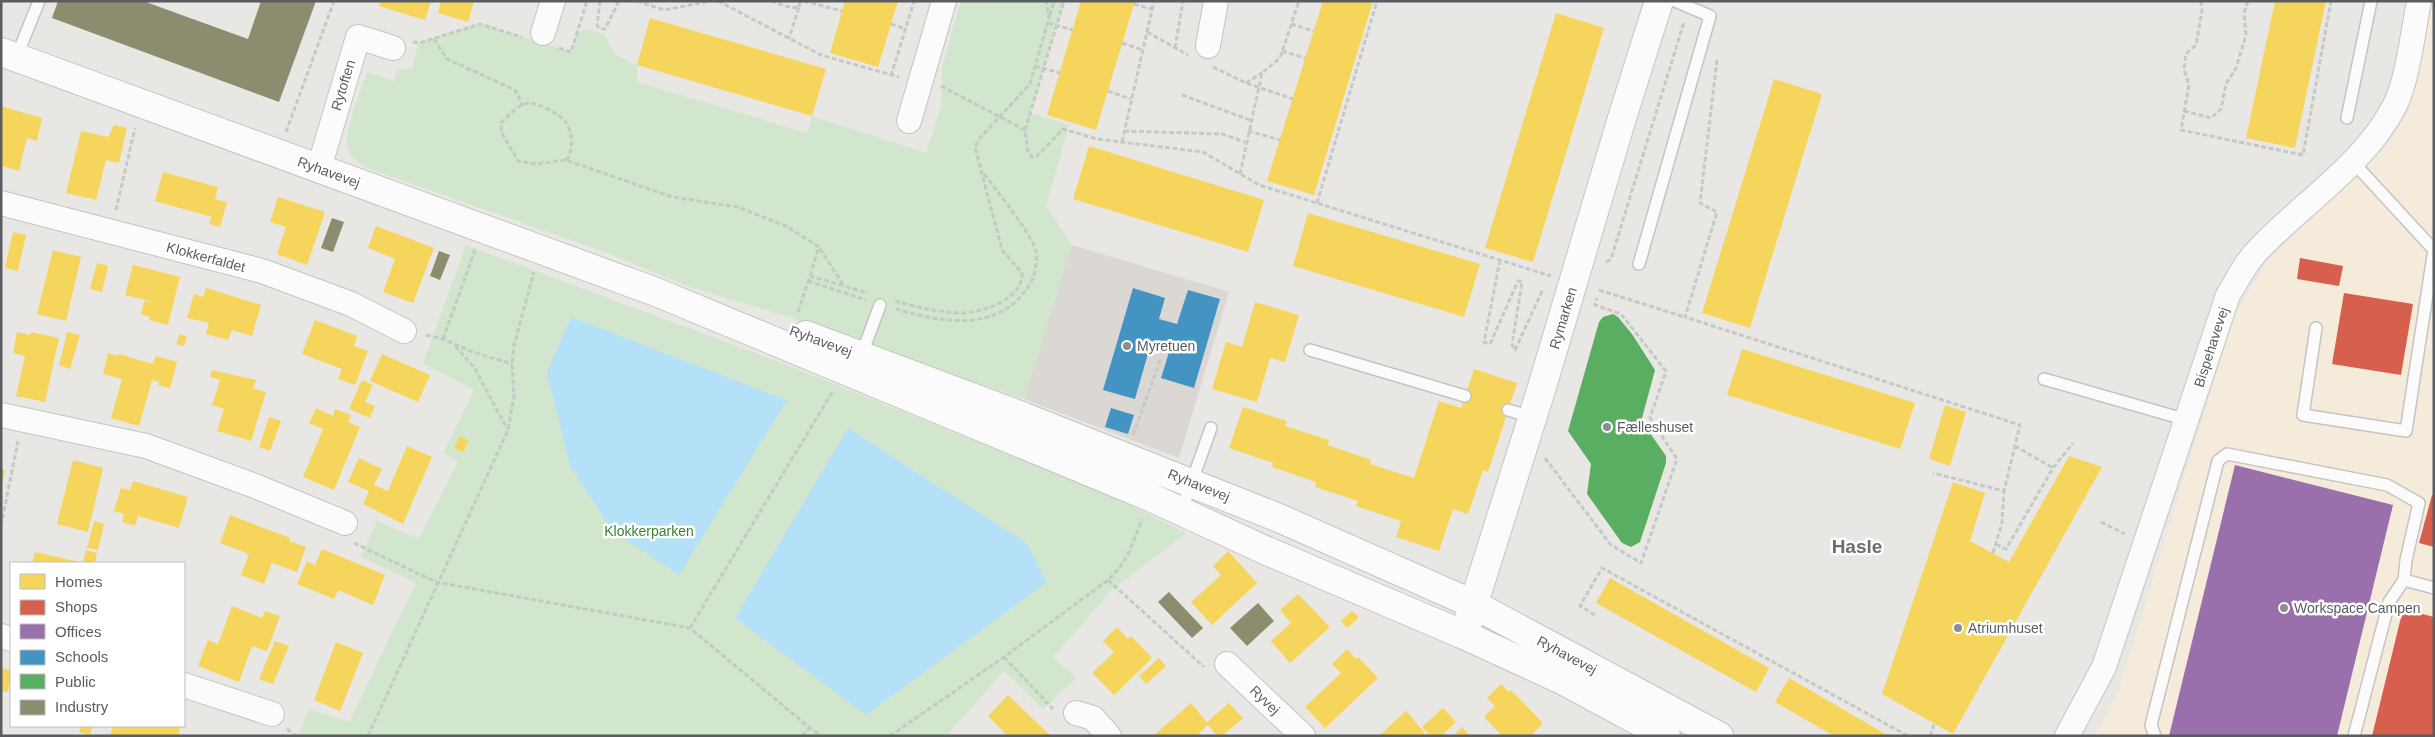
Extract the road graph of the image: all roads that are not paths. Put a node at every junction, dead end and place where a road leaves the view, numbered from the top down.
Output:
1 (39, 1) edge
2 (553, 1) edge
3 (944, 1) edge
4 (1216, 1) edge
5 (1659, 1) edge
6 (1675, 1) edge
7 (2371, 1) edge
8 (2419, 1) edge
9 (541, 39) road end
10 (1208, 46) dead end
11 (393, 48) road end
12 (9, 55) edge
13 (2347, 118) dead end
14 (910, 121) dead end
15 (2352, 162) junction
16 (318, 168) junction
17 (1, 203) edge
18 (2434, 249) edge
19 (1639, 264) dead end
20 (656, 292) junction
21 (884, 302) road end
22 (2316, 328) dead end
23 (404, 331) road end
24 (1310, 350) dead end
25 (861, 356) junction
26 (2044, 379) dead end
27 (1465, 396) dead end
28 (12, 417) edge
29 (2187, 420) junction
30 (1211, 428) dead end
31 (1192, 482) junction
32 (1181, 512) junction
33 (345, 524) road end
34 (2404, 580) junction
35 (2434, 588) edge
36 (1473, 604) junction
37 (1464, 635) junction
38 (1227, 664) road end
39 (185, 686) edge
40 (272, 714) dead end
41 (1076, 714) road end
42 (2073, 734) edge
43 (1109, 736) edge
44 (1303, 736) edge
45 (1666, 736) edge
46 (1719, 736) edge
47 (2155, 736) edge
48 (2354, 736) edge

1 - 12 lane
2 - 9 street
3 - 14 street
4 - 10 street
5 - 36 street, Rymarken
6 - 19 lane
7 - 13 lane
8 - 15 street, Bispehavevej
11 - 16 street, Rytoften
12 - 16 street, Ryhavevej
15 - 18 lane
15 - 29 street, Bispehavevej
16 - 20 street, Ryhavevej
17 - 23 street, Klokkerfaldet
18 - 22 lane
20 - 25 street, Ryhavevej
20 - 32 street, Ryhavevej
21 - 25 lane
24 - 27 lane
25 - 31 street, Ryhavevej
26 - 29 lane
28 - 33 street
29 - 42 street, Bispehavevej
30 - 31 lane
31 - 32 lane
31 - 36 street, Ryhavevej
32 - 37 street, Ryhavevej
34 - 35 lane
34 - 47 lane
34 - 48 lane
36 - 37 street, Rymarken
36 - 46 street, Ryhavevej
37 - 45 street, Ryhavevej
38 - 44 street, Ryvej
39 - 40 street
41 - 43 street

